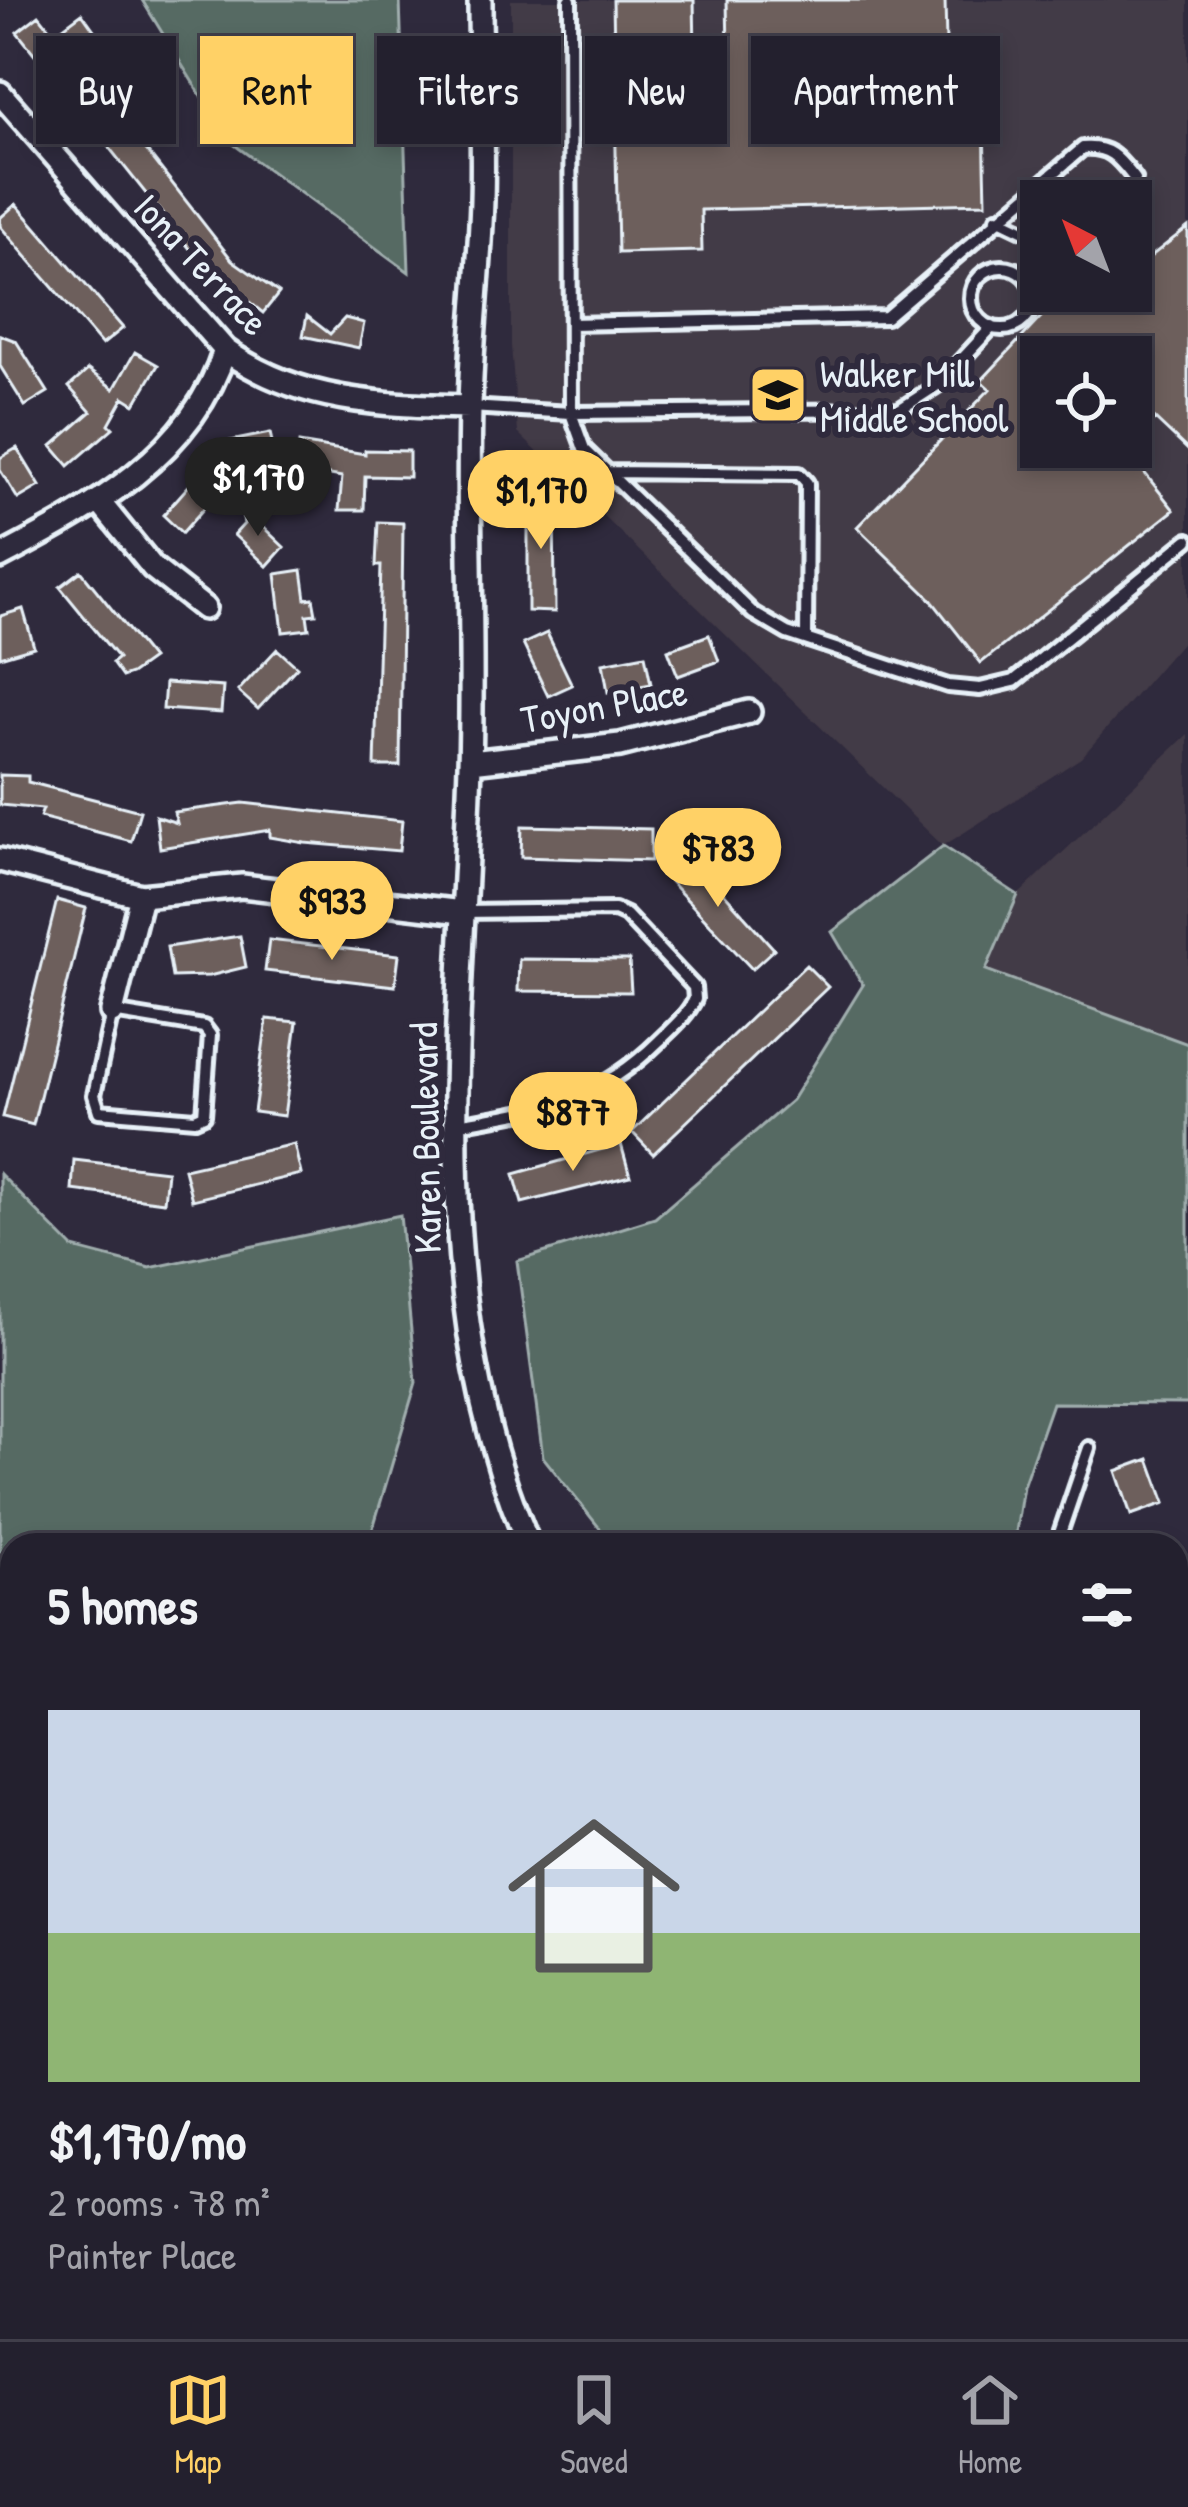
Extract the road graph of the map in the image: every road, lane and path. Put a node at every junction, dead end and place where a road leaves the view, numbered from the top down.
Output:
1 (480, 0) edge
2 (570, 0) edge
3 (0, 93) edge
4 (1044, 180) edge
5 (1134, 180) edge
6 (1020, 200) edge
7 (998, 218) junction
8 (1020, 229) edge
9 (571, 324) junction
10 (992, 328) junction
11 (225, 350) junction
12 (470, 407) junction
13 (571, 413) junction
14 (607, 472) junction
15 (100, 505) junction
16 (1188, 540) edge
17 (0, 557) edge
18 (204, 608) dead end
19 (806, 639) junction
20 (749, 712) dead end
21 (471, 762) junction
22 (0, 860) edge
23 (141, 896) junction
24 (462, 912) junction
25 (112, 1012) junction
26 (458, 1124) junction
27 (1089, 1448) dead end
28 (525, 1533) edge
29 (1060, 1533) edge

1 - 12 street, Karen Boulevard
2 - 9 lane
3 - 11 street, Iona Terrace
4 - 5 lane
6 - 7 lane
7 - 8 lane
7 - 9 lane
9 - 13 lane
10 - 10 lane
10 - 13 lane
11 - 12 street, Iona Terrace
11 - 15 street
12 - 13 lane
12 - 21 street, Karen Boulevard
13 - 14 lane
14 - 19 lane
14 - 19 lane
15 - 17 street
15 - 18 street
16 - 19 lane
20 - 21 street, Toyon Place
21 - 24 street, Karen Boulevard
22 - 23 street
23 - 24 street
23 - 25 street
24 - 26 street, Karen Boulevard
24 - 26 lane
25 - 25 lane
26 - 28 street, Karen Boulevard
27 - 29 lane

